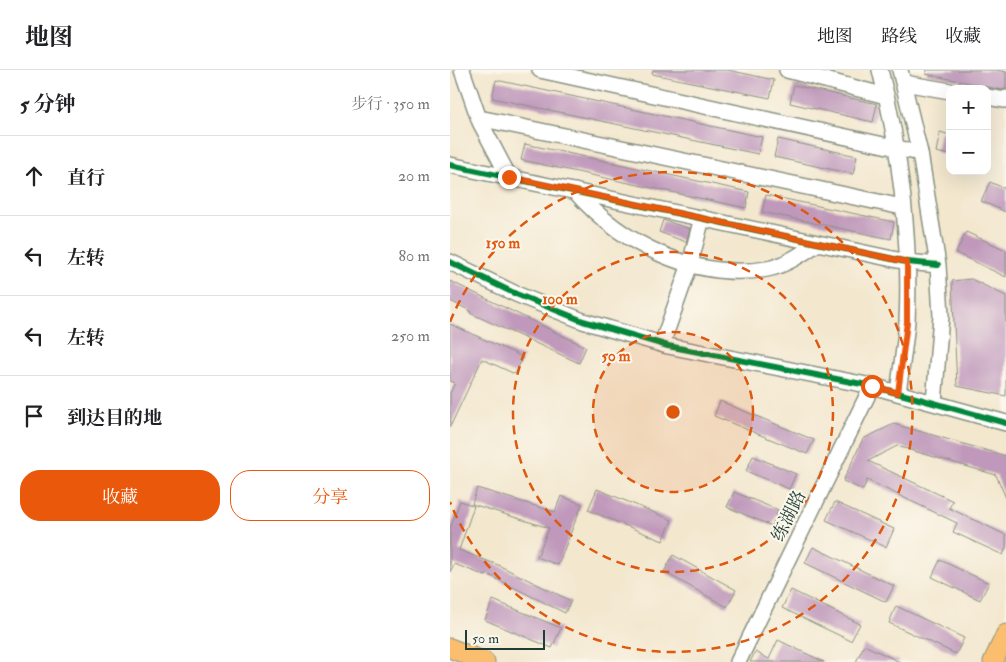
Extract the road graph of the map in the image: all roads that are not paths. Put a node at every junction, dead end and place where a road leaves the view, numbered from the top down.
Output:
1 (462, 70) edge
2 (540, 70) edge
3 (787, 70) edge
4 (880, 70) edge
5 (904, 83) edge
6 (946, 90) edge
7 (886, 93) junction
8 (991, 98) edge
9 (1006, 98) edge
10 (479, 118) junction
11 (895, 149) junction
12 (920, 153) junction
13 (450, 165) edge
14 (509, 177) junction
15 (575, 191) junction
16 (902, 208) junction
17 (702, 218) junction
18 (818, 243) junction
19 (450, 262) edge
20 (907, 262) junction
21 (690, 264) junction
22 (938, 265) junction
23 (662, 344) junction
24 (872, 386) junction
25 (898, 393) junction
26 (934, 403) junction
27 (1006, 424) edge
28 (1006, 634) edge
29 (450, 648) edge
30 (1006, 653) edge
31 (485, 662) edge
32 (738, 662) edge
33 (993, 662) edge
34 (1002, 662) edge

1 - 10 street
2 - 11 street
3 - 7 street
4 - 7 street
5 - 6 street
5 - 7 street
5 - 12 street
7 - 11 street
8 - 9 street
10 - 14 street
10 - 16 street
11 - 12 street
11 - 16 street
12 - 22 street
13 - 14 street
14 - 15 street
15 - 17 street
15 - 21 street
16 - 20 street
17 - 18 street
17 - 21 street
18 - 20 street
18 - 21 street
19 - 23 street
20 - 22 street
20 - 25 street
21 - 23 street
22 - 26 street
23 - 24 street
24 - 25 street
24 - 32 street, 练湖路
25 - 26 street
26 - 27 street
28 - 33 main road
29 - 31 main road
30 - 34 street

